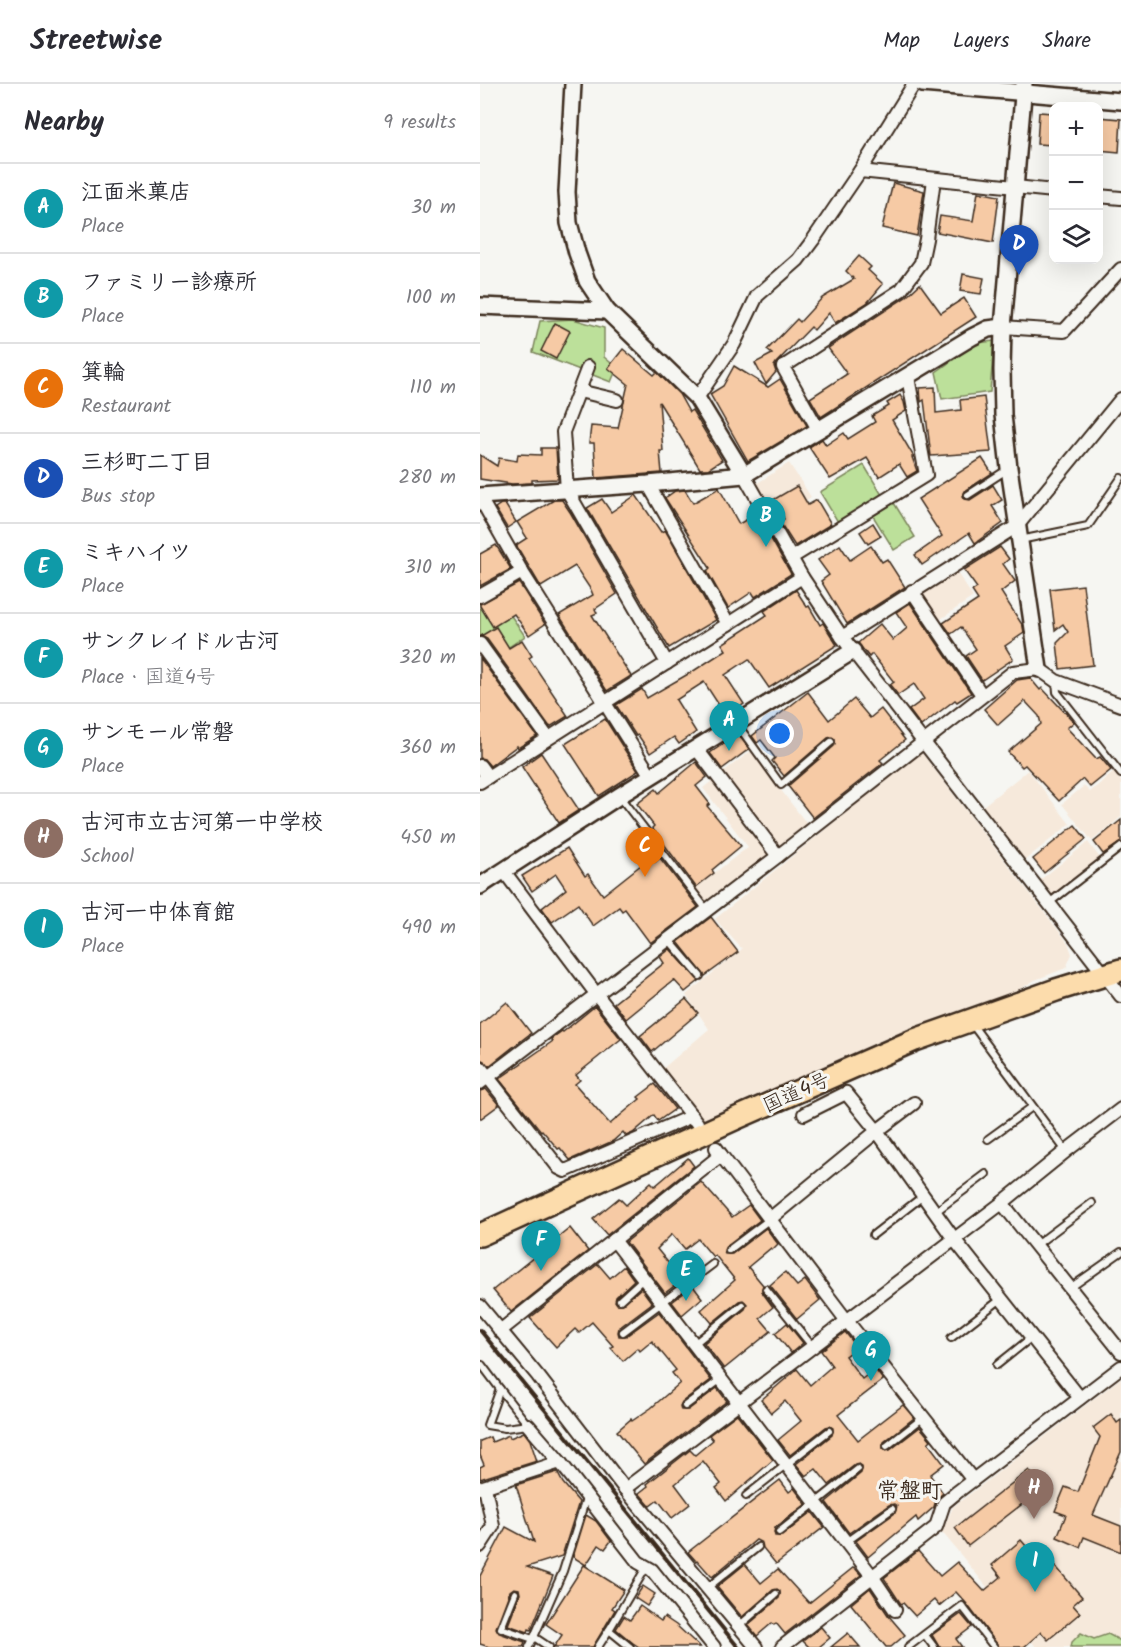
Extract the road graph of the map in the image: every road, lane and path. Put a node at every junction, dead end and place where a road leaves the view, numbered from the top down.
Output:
1 (573, 84) edge
2 (914, 84) edge
3 (922, 84) edge
4 (1023, 88) edge
5 (1121, 101) edge
6 (860, 171) junction
7 (934, 179) junction
8 (1015, 187) junction
9 (1049, 191) edge
10 (1103, 196) edge
11 (1121, 198) edge
12 (1121, 269) edge
13 (480, 306) edge
14 (607, 311) junction
15 (1004, 327) junction
16 (588, 367) dead end
17 (908, 377) junction
18 (579, 391) junction
19 (697, 398) junction
20 (1121, 399) edge
21 (617, 400) dead end
22 (819, 430) junction
23 (1009, 468) junction
24 (744, 475) junction
25 (1121, 478) edge
26 (648, 484) junction
27 (567, 490) junction
28 (968, 495) dead end
29 (480, 497) edge
30 (1018, 533) junction
31 (791, 558) junction
32 (522, 572) junction
33 (802, 577) junction
34 (912, 591) junction
35 (480, 596) edge
36 (728, 624) junction
37 (842, 637) junction
38 (480, 644) edge
39 (853, 651) junction
40 (667, 663) junction
41 (1039, 669) junction
42 (1056, 681) junction
43 (982, 695) junction
44 (604, 703) junction
45 (1121, 705) edge
46 (736, 723) junction
47 (548, 738) junction
48 (831, 742) dead end
49 (924, 743) junction
50 (696, 748) junction
51 (480, 766) edge
52 (1121, 774) edge
53 (651, 776) junction
54 (484, 780) edge
55 (619, 796) junction
56 (1121, 847) edge
57 (778, 856) junction
58 (503, 870) junction
59 (480, 885) edge
60 (1049, 903) junction
61 (707, 910) junction
62 (669, 940) junction
63 (1113, 972) edge
64 (699, 976) dead end
65 (597, 995) junction
66 (1121, 996) edge
67 (970, 1022) junction
68 (483, 1076) edge
69 (914, 1103) dead end
70 (1032, 1107) junction
71 (1121, 1109) edge
72 (804, 1114) dead end
73 (877, 1131) junction
74 (988, 1139) dead end
75 (1066, 1150) junction
76 (986, 1174) dead end
77 (923, 1196) junction
78 (1002, 1203) junction
79 (1092, 1203) dead end
80 (935, 1212) junction
81 (771, 1218) junction
82 (480, 1235) edge
83 (873, 1235) dead end
84 (954, 1239) junction
85 (614, 1240) junction
86 (1036, 1245) junction
87 (729, 1250) dead end
88 (1121, 1252) edge
89 (712, 1264) dead end
90 (644, 1279) junction
91 (1070, 1288) junction
92 (766, 1289) dead end
93 (1001, 1299) junction
94 (620, 1300) dead end
95 (663, 1304) junction
96 (742, 1305) dead end
97 (480, 1306) edge
98 (847, 1321) junction
99 (500, 1331) junction
100 (624, 1332) dead end
101 (1032, 1337) junction
102 (951, 1338) dead end
103 (694, 1344) junction
104 (812, 1346) junction
105 (1121, 1352) edge
106 (482, 1365) dead end
107 (997, 1365) dead end
108 (1121, 1367) edge
109 (721, 1379) junction
110 (500, 1389) junction
111 (1080, 1398) junction
112 (739, 1402) junction
113 (685, 1406) dead end
114 (925, 1417) junction
115 (528, 1425) junction
116 (829, 1431) dead end
117 (887, 1446) dead end
118 (560, 1462) junction
119 (786, 1464) junction
120 (858, 1469) dead end
121 (973, 1480) junction
122 (483, 1488) edge
123 (625, 1489) junction
124 (746, 1496) dead end
125 (586, 1498) junction
126 (816, 1503) junction
127 (892, 1509) dead end
128 (779, 1532) dead end
129 (846, 1543) junction
130 (480, 1546) edge
131 (758, 1547) dead end
132 (647, 1566) junction
133 (872, 1576) junction
134 (707, 1587) junction
135 (515, 1593) dead end
136 (776, 1594) dead end
137 (895, 1610) dead end
138 (739, 1626) junction
139 (609, 1630) junction
140 (925, 1635) junction
141 (533, 1638) junction
142 (529, 1647) edge
143 (549, 1647) edge
144 (598, 1647) edge
145 (630, 1647) edge
146 (714, 1647) edge
147 (756, 1647) edge
148 (782, 1647) edge
149 (908, 1647) edge
150 (934, 1647) edge
151 (994, 1647) edge

1 - 14 street
2 - 6 street
3 - 4 street
4 - 5 street
4 - 8 street
6 - 7 street
6 - 19 street
7 - 8 street
7 - 22 street
8 - 9 street
8 - 15 street
10 - 11 street
12 - 15 street
13 - 14 street
14 - 19 street
15 - 17 street
15 - 23 street
16 - 18 street
17 - 22 street
17 - 31 street
18 - 21 street
18 - 27 street
19 - 24 street
20 - 30 street
22 - 24 street
23 - 28 lane
23 - 30 street
24 - 26 street
24 - 31 street
25 - 30 lane
26 - 27 street
26 - 36 street
27 - 29 street
27 - 40 street
29 - 32 street
30 - 34 street
30 - 41 street
31 - 33 street
32 - 35 street
32 - 44 street
33 - 36 street
33 - 37 street
34 - 37 street
34 - 43 street
36 - 40 street
37 - 39 street
38 - 47 street
39 - 46 street
39 - 49 street
40 - 44 street
41 - 42 street
41 - 43 street
42 - 45 street
42 - 52 lane
43 - 49 street
44 - 47 street
44 - 53 street
46 - 48 lane
46 - 50 street
47 - 54 street
49 - 57 street
49 - 60 street
50 - 53 street
50 - 57 street
51 - 54 street
53 - 55 street
55 - 58 street
55 - 61 lane
56 - 60 lane
57 - 61 street
58 - 59 street
58 - 65 street
60 - 63 street
61 - 62 street
62 - 64 lane
62 - 65 street
63 - 66 street
63 - 67 highway, 国道4号
65 - 68 street
65 - 68 street
67 - 70 lane
67 - 82 highway, 国道4号
69 - 73 street
70 - 74 lane
70 - 75 lane
71 - 75 street
72 - 73 street
73 - 77 street
73 - 81 street
75 - 78 street
76 - 80 lane
77 - 80 street
77 - 83 lane
78 - 84 street
78 - 86 street
79 - 86 lane
80 - 84 street
81 - 85 street
81 - 87 lane
81 - 98 street
84 - 93 street
84 - 98 street
85 - 90 street
85 - 99 street
86 - 91 street
88 - 91 lane
89 - 95 lane
90 - 94 lane
90 - 95 street
91 - 105 street
92 - 104 lane
93 - 101 street
93 - 102 lane
95 - 100 lane
95 - 103 street
96 - 103 lane
97 - 99 street
98 - 104 street
98 - 114 street
99 - 123 street
101 - 107 lane
101 - 111 street
103 - 109 street
104 - 112 street
106 - 110 lane
108 - 111 street
109 - 112 street
109 - 113 lane
110 - 115 lane
110 - 115 lane
111 - 121 street
112 - 119 street
112 - 123 street
114 - 117 lane
114 - 121 street
115 - 118 street
116 - 119 lane
118 - 122 street
118 - 125 street
119 - 124 lane
119 - 126 street
120 - 126 lane
121 - 133 street
122 - 130 street
123 - 134 street
125 - 132 street
125 - 141 lane
126 - 128 lane
126 - 129 street
127 - 129 lane
129 - 133 street
131 - 134 lane
132 - 139 lane
132 - 146 street
133 - 137 street
133 - 148 street
134 - 138 street
135 - 141 lane
136 - 138 lane
138 - 147 street
139 - 144 lane
139 - 145 lane
140 - 149 lane
140 - 150 lane
140 - 151 lane
141 - 142 lane
141 - 143 lane

